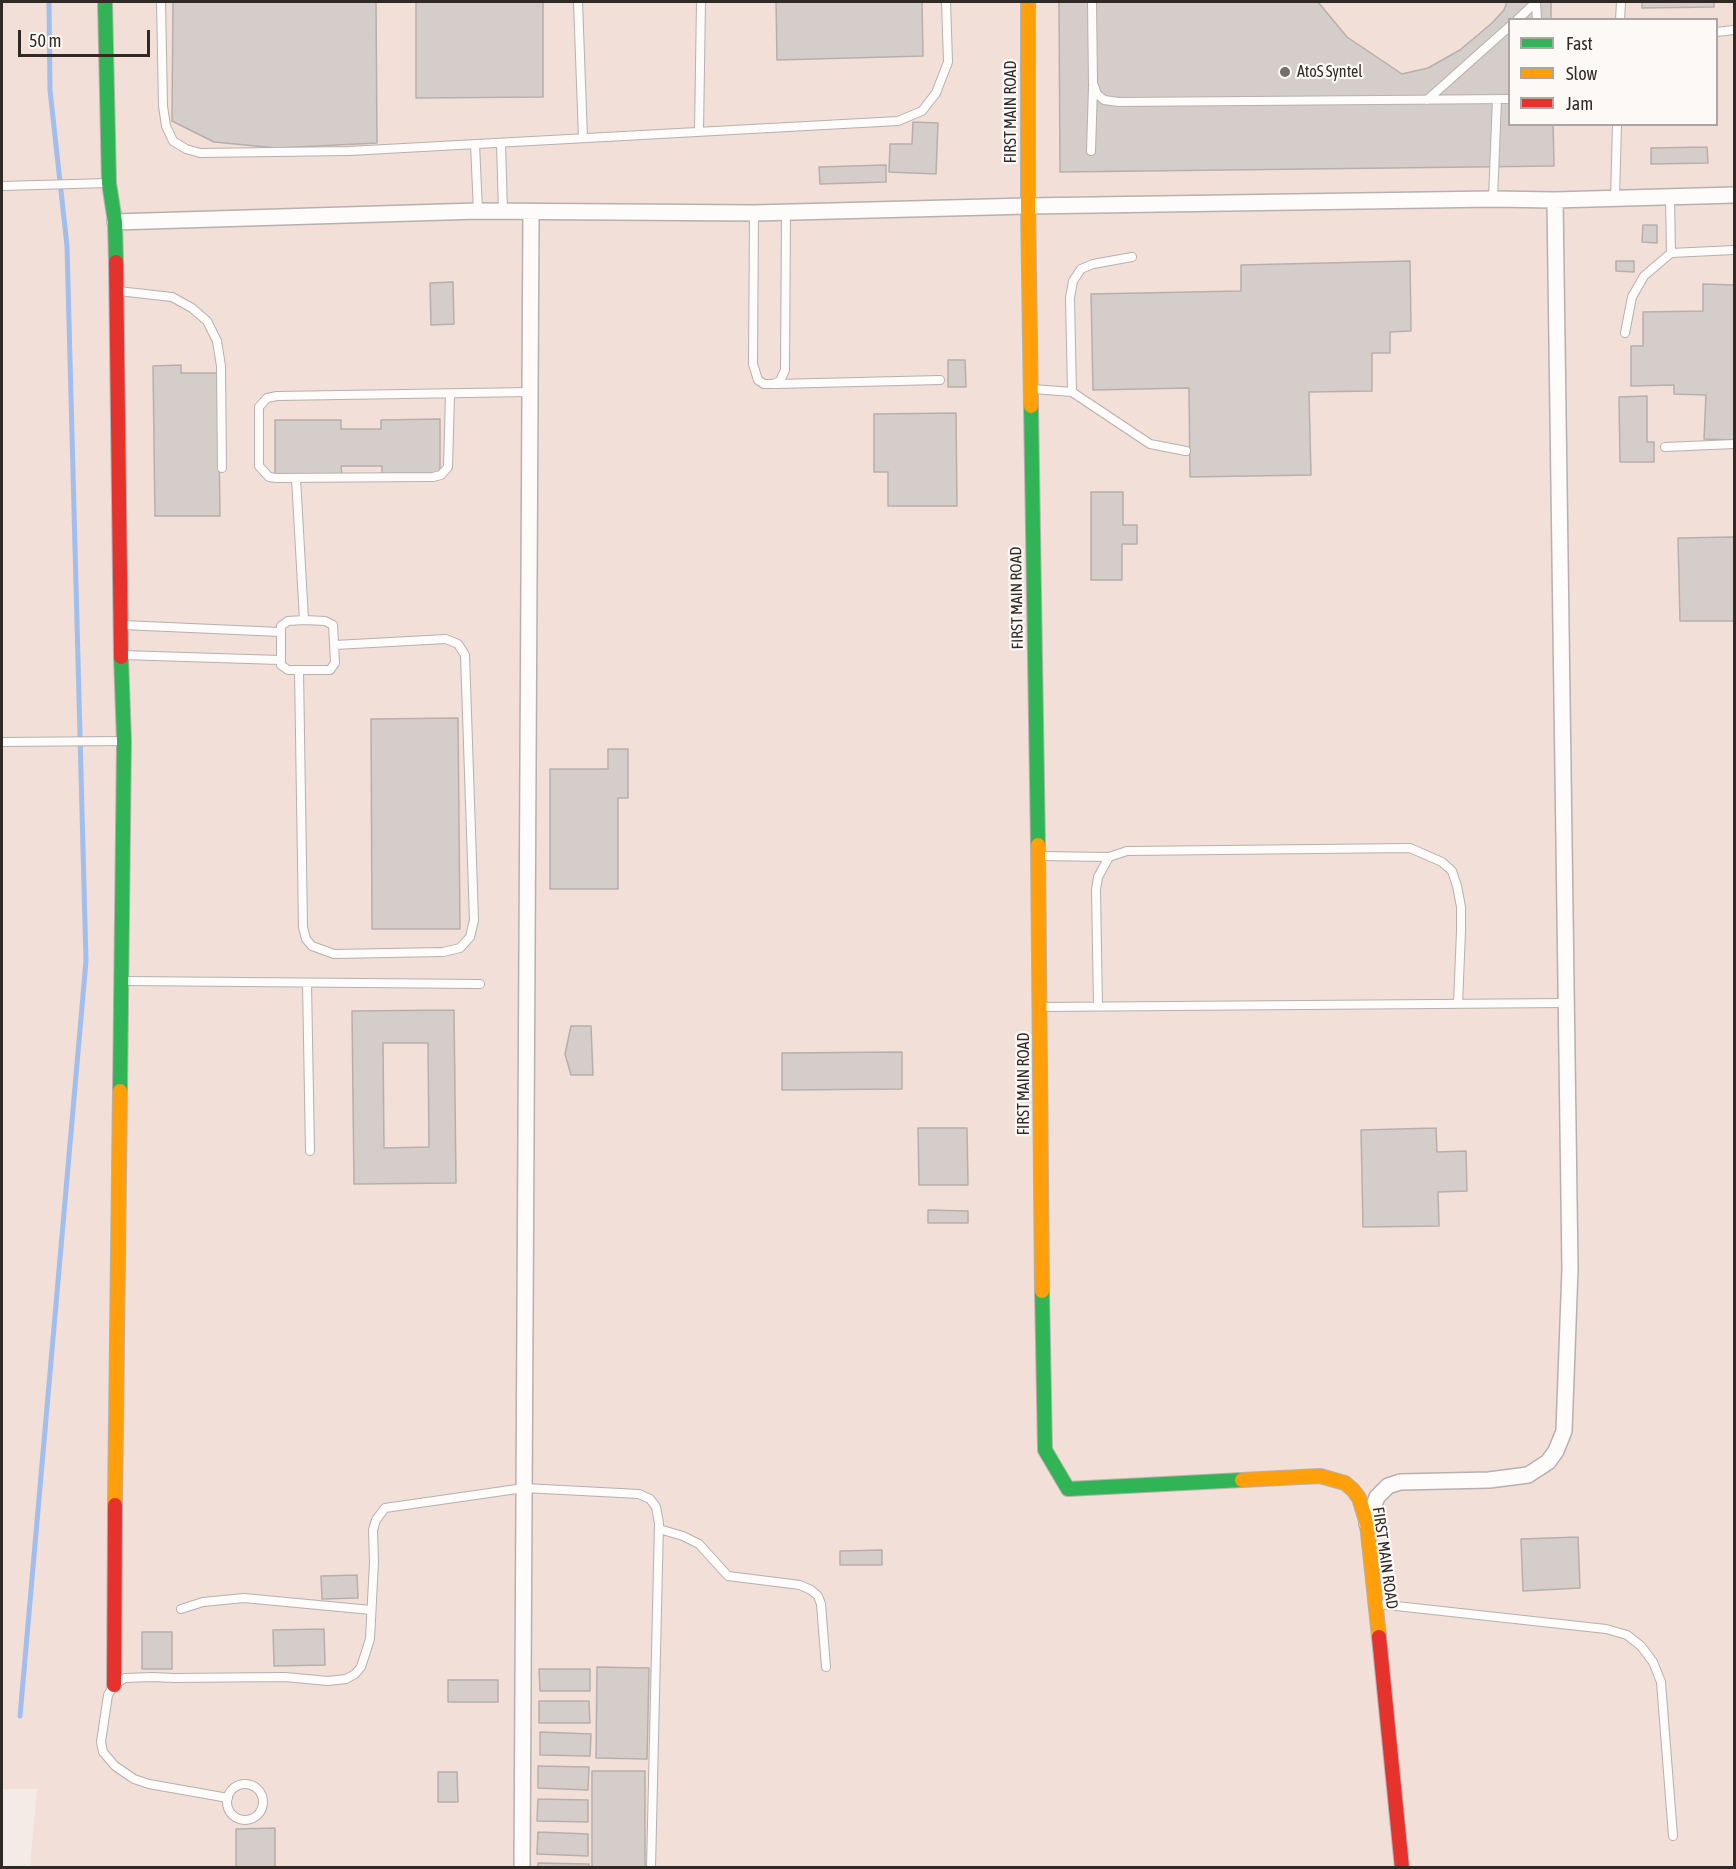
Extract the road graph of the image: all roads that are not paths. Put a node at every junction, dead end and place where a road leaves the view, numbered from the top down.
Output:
1 (105, 2) edge
2 (161, 2) edge
3 (578, 2) edge
4 (701, 2) edge
5 (946, 2) edge
6 (1028, 2) edge
7 (1092, 2) edge
8 (1536, 2) edge
9 (1621, 2) edge
10 (1519, 18) edge
11 (1537, 18) edge
12 (1620, 18) edge
13 (1508, 27) edge
14 (1734, 30) edge
15 (1718, 32) edge
16 (1093, 83) junction
17 (1497, 99) junction
18 (1508, 99) edge
19 (1427, 100) junction
20 (1617, 126) edge
21 (699, 131) junction
22 (583, 138) junction
23 (501, 143) junction
24 (475, 144) junction
25 (1091, 151) dead end
26 (109, 183) junction
27 (2, 186) edge
28 (1734, 195) edge
29 (1670, 198) junction
30 (1493, 199) junction
31 (1615, 199) junction
32 (1555, 200) junction
33 (1028, 206) junction
34 (478, 211) junction
35 (503, 212) junction
36 (531, 213) junction
37 (754, 213) junction
38 (786, 213) junction
39 (115, 222) junction
40 (1734, 250) edge
41 (1671, 253) junction
42 (1132, 256) dead end
43 (117, 291) junction
44 (1625, 333) dead end
45 (940, 380) dead end
46 (773, 384) junction
47 (1030, 389) junction
48 (530, 392) junction
49 (1072, 392) junction
50 (450, 394) junction
51 (1734, 444) edge
52 (1665, 447) dead end
53 (1186, 451) dead end
54 (222, 468) dead end
55 (296, 478) junction
56 (304, 620) junction
57 (122, 625) junction
58 (280, 632) junction
59 (335, 645) junction
60 (121, 655) junction
61 (280, 660) junction
62 (299, 671) junction
63 (123, 741) junction
64 (2, 742) edge
65 (1038, 856) junction
66 (1109, 857) junction
67 (122, 981) junction
68 (307, 982) junction
69 (480, 984) dead end
70 (1566, 1003) junction
71 (1458, 1004) junction
72 (1098, 1006) junction
73 (1040, 1007) junction
74 (310, 1151) dead end
75 (524, 1488) junction
76 (1366, 1524) junction
77 (659, 1529) junction
78 (1376, 1604) junction
79 (181, 1609) dead end
80 (371, 1610) junction
81 (826, 1667) dead end
82 (114, 1685) junction
83 (228, 1798) junction
84 (1673, 1836) dead end
85 (522, 1868) edge
86 (651, 1868) edge
87 (1402, 1868) edge

1 - 26 street
2 - 24 lane
3 - 22 lane
4 - 21 lane
5 - 21 lane
6 - 33 street, FIRST MAIN ROAD
7 - 16 lane
8 - 10 lane
8 - 11 lane
9 - 12 lane
13 - 19 lane
14 - 15 lane
16 - 19 lane
16 - 25 lane
17 - 18 lane
17 - 19 lane
17 - 30 lane
20 - 31 lane
21 - 22 lane
22 - 23 lane
23 - 24 lane
23 - 35 lane
24 - 34 lane
26 - 27 lane
26 - 39 street
28 - 29 street
29 - 31 street
29 - 41 lane
30 - 32 street
30 - 33 street
31 - 32 street
32 - 70 street
33 - 38 street
33 - 47 street, FIRST MAIN ROAD
34 - 35 street
34 - 39 street
35 - 36 street
36 - 37 street
36 - 48 street
37 - 38 street
37 - 46 lane
38 - 46 lane
39 - 43 street
40 - 41 lane
41 - 44 lane
42 - 49 lane
43 - 54 lane
43 - 57 street
45 - 46 lane
47 - 49 lane
47 - 65 street, FIRST MAIN ROAD
48 - 50 lane
48 - 75 street
49 - 53 lane
50 - 55 lane
50 - 55 lane
51 - 52 lane
55 - 56 lane
56 - 58 lane
56 - 59 lane
57 - 58 lane
57 - 60 street
58 - 61 lane
59 - 62 lane
59 - 62 lane
60 - 61 lane
60 - 63 street
61 - 62 lane
63 - 64 lane
63 - 67 street
65 - 66 lane
65 - 73 street, FIRST MAIN ROAD
66 - 71 lane
66 - 72 lane
67 - 68 lane
67 - 82 street
68 - 69 lane
68 - 74 lane
70 - 71 lane
70 - 76 street
71 - 72 lane
72 - 73 lane
73 - 76 street, FIRST MAIN ROAD
75 - 77 lane
75 - 80 lane
75 - 85 street
76 - 78 street, FIRST MAIN ROAD
77 - 81 lane
77 - 86 lane
78 - 84 lane
78 - 87 street, FIRST MAIN ROAD
79 - 80 lane
80 - 82 lane
82 - 83 lane
83 - 83 lane

